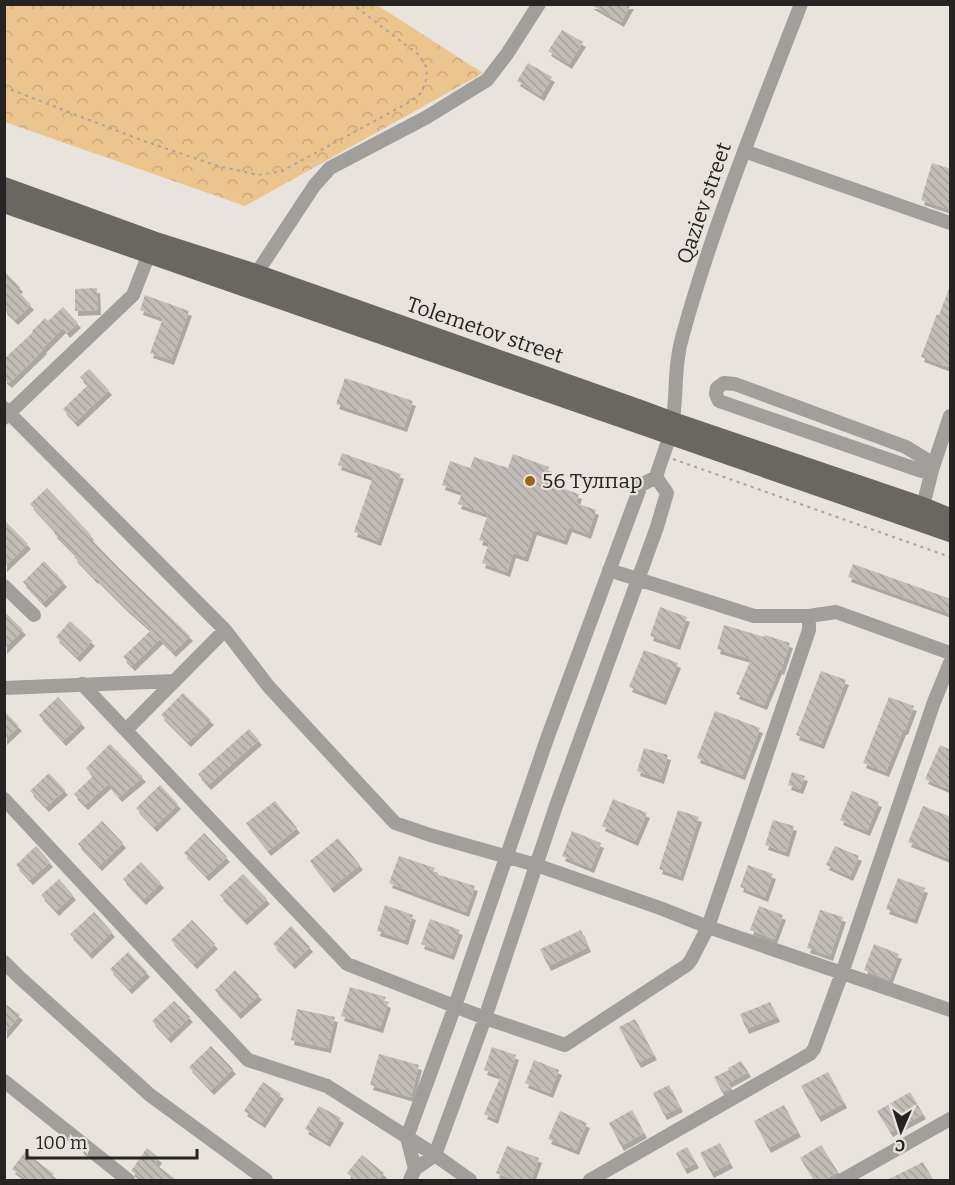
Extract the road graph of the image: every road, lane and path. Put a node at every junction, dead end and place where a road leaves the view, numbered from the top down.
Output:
1 (352, 4) edge
2 (539, 4) edge
3 (801, 4) edge
4 (4, 87) edge
5 (744, 151) junction
6 (4, 186) edge
7 (4, 204) edge
8 (951, 223) edge
9 (149, 254) junction
10 (253, 272) junction
11 (457, 352) junction
12 (6, 413) edge
13 (951, 416) edge
14 (671, 428) junction
15 (663, 455) junction
16 (932, 470) junction
17 (656, 477) junction
18 (923, 506) junction
19 (951, 517) edge
20 (951, 533) edge
21 (951, 557) edge
22 (609, 570) junction
23 (638, 580) junction
24 (4, 586) edge
25 (34, 615) dead end
26 (809, 616) junction
27 (225, 630) junction
28 (951, 652) edge
29 (951, 663) edge
30 (175, 681) junction
31 (82, 684) junction
32 (4, 688) edge
33 (126, 730) junction
34 (4, 799) edge
35 (506, 856) junction
36 (537, 864) junction
37 (708, 927) junction
38 (4, 962) edge
39 (842, 973) junction
40 (455, 1006) junction
41 (951, 1010) edge
42 (485, 1018) junction
43 (4, 1081) edge
44 (951, 1119) edge
45 (407, 1137) junction
46 (435, 1155) junction
47 (412, 1175) edge
48 (256, 1178) edge
49 (128, 1180) edge
50 (470, 1180) edge
51 (590, 1180) edge
52 (842, 1180) edge

1 - 4 path
2 - 10 street
3 - 5 street, Qaziev street
5 - 8 street
5 - 14 street, Qaziev street
6 - 10 main road, Tolemetov street
7 - 9 main road, Tolemetov street
9 - 11 main road, Tolemetov street
9 - 12 street
10 - 11 main road, Tolemetov street
11 - 14 main road, Tolemetov street
12 - 27 street
13 - 16 street
14 - 15 street, Qaziev street
14 - 18 main road, Tolemetov street
14 - 20 main road, Tolemetov street
15 - 17 street, Qaziev street
15 - 21 path
16 - 16 street
16 - 18 street
17 - 22 street
17 - 23 street
18 - 19 main road, Tolemetov street
22 - 23 street
22 - 35 street
23 - 26 street
23 - 36 street
24 - 25 street
26 - 28 street
26 - 37 street
27 - 30 street
27 - 35 street
29 - 39 street
30 - 31 street
30 - 33 street
31 - 32 street
31 - 33 street
33 - 40 street
34 - 45 street
35 - 36 street
35 - 40 street
36 - 37 street
36 - 42 street
37 - 39 street
37 - 42 street
38 - 48 street
39 - 41 street
39 - 51 street
40 - 42 street
40 - 45 street
42 - 46 street
43 - 49 street
44 - 52 street
45 - 46 street
45 - 47 street
46 - 47 street
46 - 50 street

